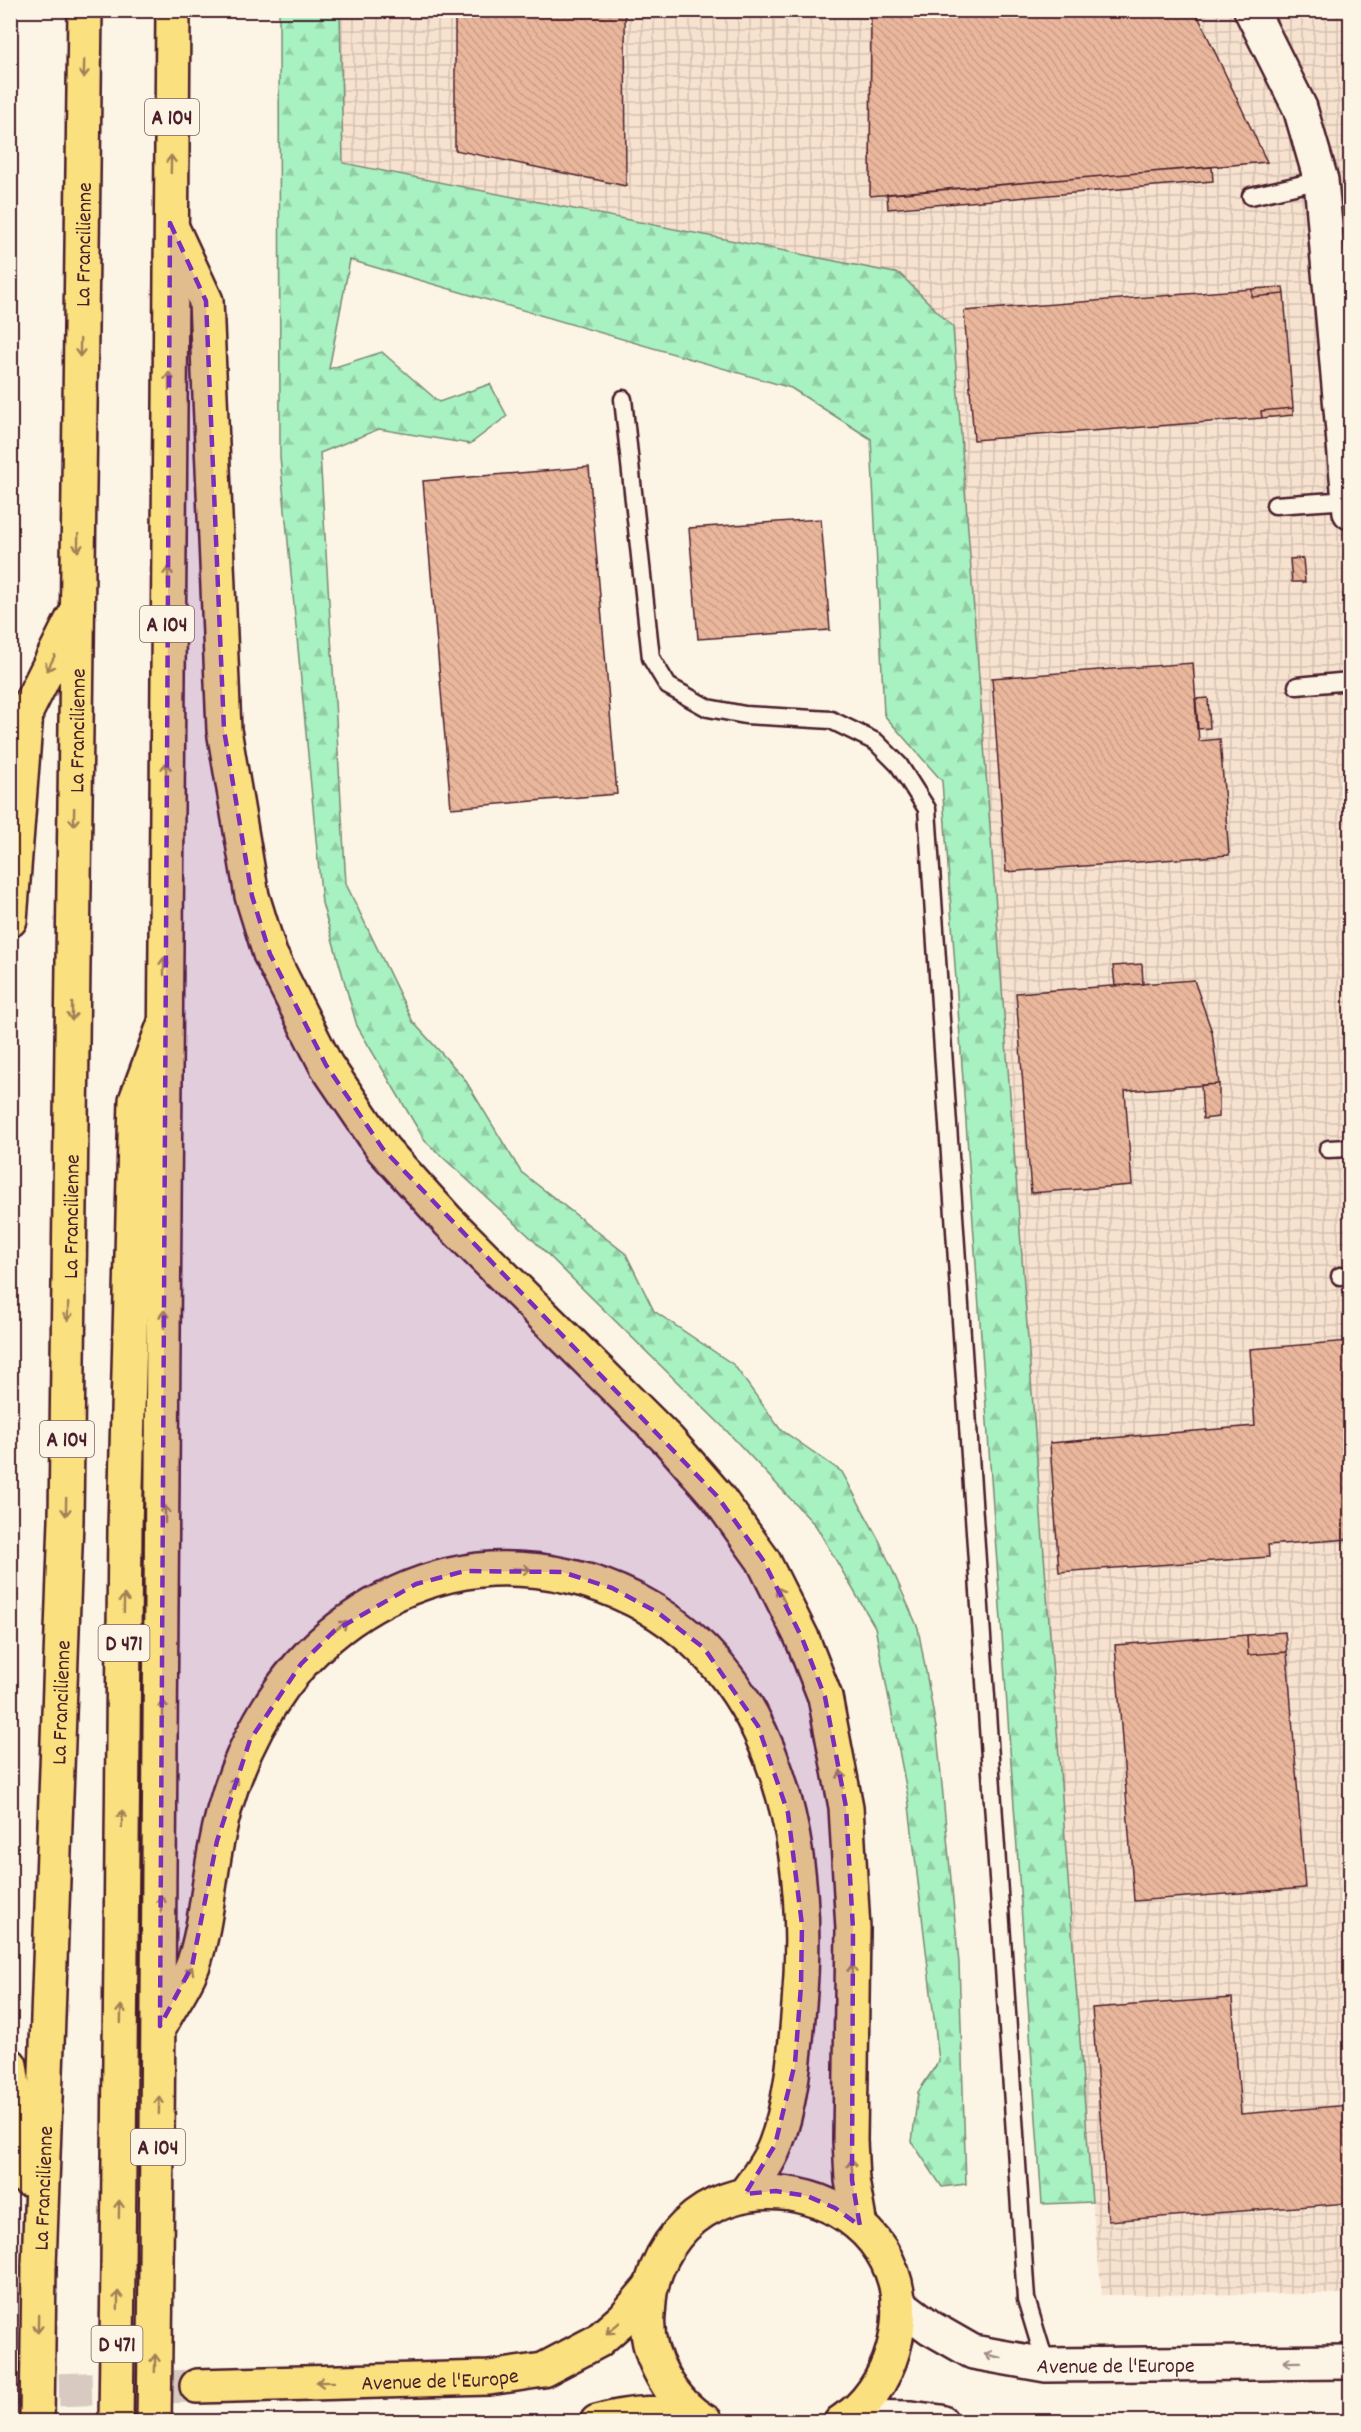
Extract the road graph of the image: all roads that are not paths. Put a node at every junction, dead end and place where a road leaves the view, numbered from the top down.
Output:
1 (85, 10) edge
2 (173, 10) edge
3 (1251, 10) edge
4 (1321, 180) junction
5 (1251, 196) dead end
6 (170, 223) junction
7 (623, 399) dead end
8 (1275, 505) dead end
9 (1350, 506) edge
10 (77, 611) junction
11 (1350, 681) edge
12 (1297, 686) dead end
13 (10, 920) edge
14 (164, 1025) junction
15 (1350, 1148) edge
16 (1328, 1149) dead end
17 (160, 2026) junction
18 (10, 2065) edge
19 (745, 2194) junction
20 (860, 2226) junction
21 (39, 2266) junction
22 (652, 2284) junction
23 (898, 2303) junction
24 (1350, 2362) edge
25 (1046, 2365) junction
26 (197, 2386) tunnel mouth
27 (702, 2419) edge
28 (844, 2419) edge
29 (37, 2421) edge
30 (116, 2421) edge
31 (154, 2421) edge
32 (597, 2421) edge
33 (941, 2421) edge

1 -> 10 main road, La Francilienne / A 104
6 -> 2 main road, A 104
3 - 4 main road
4 - 5 lane
4 - 9 main road
14 -> 6 main road, A 104
20 -> 6 main road
7 - 25 lane
8 - 9 lane
10 -> 13 main road
10 -> 21 main road, La Francilienne / A 104
11 - 12 lane
17 -> 14 main road, A 104
30 -> 14 main road, D 471, bridge
15 - 16 lane
17 -> 19 main road
31 -> 17 main road, A 104, bridge
18 - 21 main road
19 - 20 main road, Avenue de l'Europe
19 - 22 main road, Avenue de l'Europe
20 - 23 main road, Avenue de l'Europe
21 -> 29 main road, La Francilienne / A 104, bridge
22 -> 26 main road, Avenue de l'Europe
22 - 27 main road, Avenue de l'Europe
25 -> 23 main road, Avenue de l'Europe
23 - 28 main road, Avenue de l'Europe
24 -> 25 main road, Avenue de l'Europe
27 - 32 main road, Avenue de l'Europe
28 - 33 main road, Avenue de l'Europe

